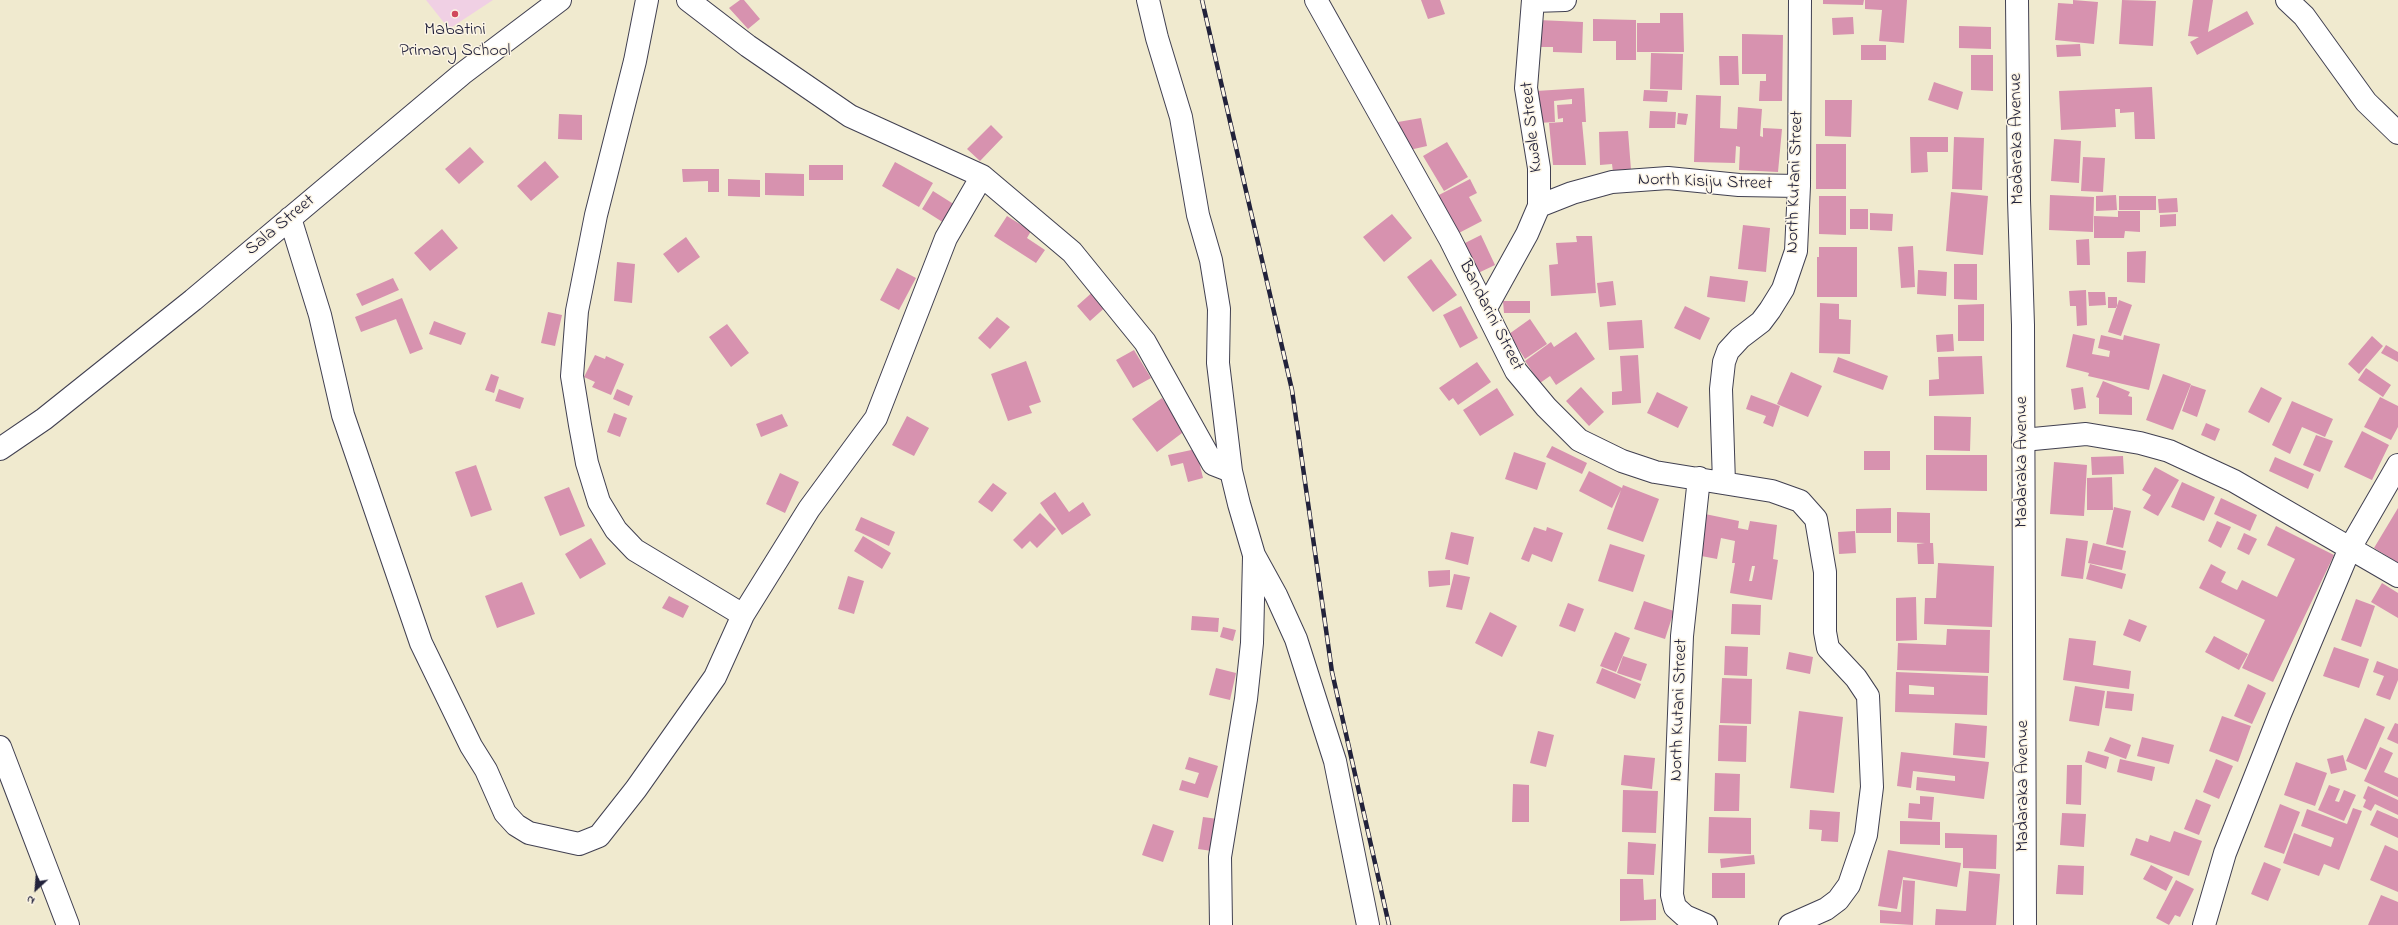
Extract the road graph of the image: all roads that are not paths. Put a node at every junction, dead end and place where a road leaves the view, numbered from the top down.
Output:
1 (560, 0) edge
2 (647, 0) edge
3 (688, 0) edge
4 (1148, 0) edge
5 (1316, 0) edge
6 (1533, 0) edge
7 (1565, 0) edge
8 (1800, 0) edge
9 (2017, 0) edge
10 (2287, 0) edge
11 (2398, 133) edge
12 (982, 176) junction
13 (1800, 186) junction
14 (1539, 206) junction
15 (290, 218) junction
16 (1486, 308) junction
17 (2023, 440) junction
18 (0, 449) edge
19 (2398, 465) edge
20 (1231, 471) junction
21 (1699, 478) junction
22 (1724, 483) junction
23 (2350, 548) junction
24 (1254, 555) junction
25 (2398, 576) edge
26 (743, 615) junction
27 (0, 747) edge
28 (68, 925) edge
29 (1221, 925) edge
30 (1368, 925) edge
31 (1706, 925) edge
32 (1790, 925) edge
33 (2025, 925) edge
34 (2204, 925) edge

1 - 15 main road, Sala Street
2 - 26 main road
3 - 12 main road
4 - 20 main road
5 - 16 main road, Bandarini Street
6 - 7 main road
6 - 14 main road, Kwale Street
8 - 13 main road, North Kutani Street
9 - 17 main road, Madaraka Avenue
10 - 11 main road
12 - 20 main road
12 - 26 main road
13 - 14 main road, North Kisiju Street
13 - 22 main road, North Kutani Street
14 - 16 main road
15 - 18 main road, Sala Street
15 - 26 main road
16 - 21 main road, Bandarini Street
17 - 23 main road
17 - 33 main road, Madaraka Avenue
19 - 23 main road
20 - 24 main road
21 - 22 main road, Bandarini Street
21 - 31 main road, North Kutani Street
22 - 32 main road, Bandarini Street
23 - 25 main road
23 - 34 main road
24 - 29 main road
24 - 30 main road
27 - 28 main road

